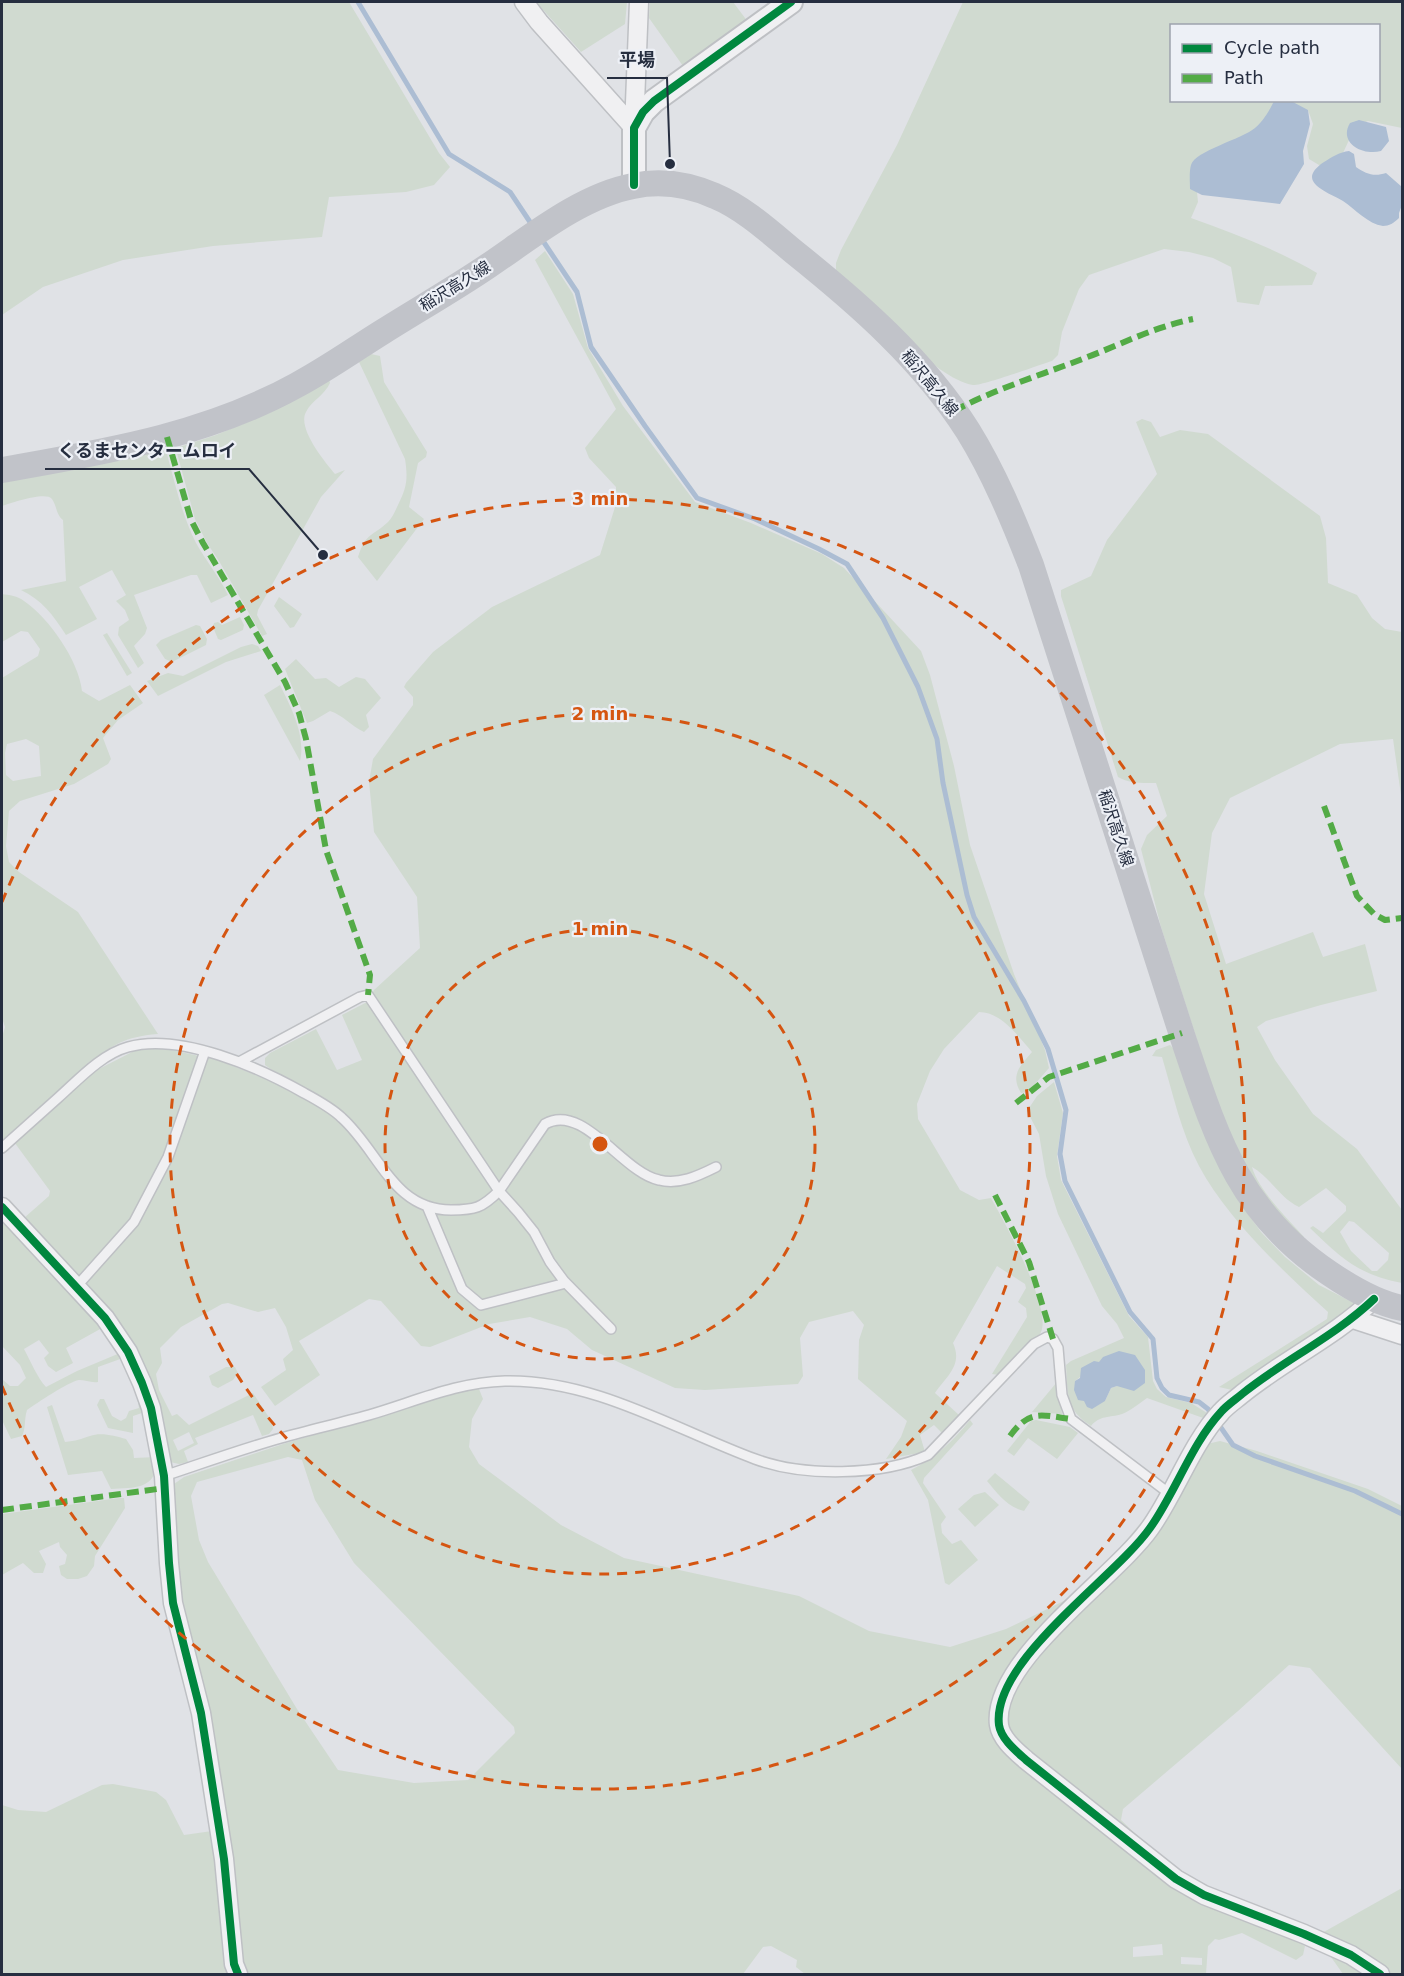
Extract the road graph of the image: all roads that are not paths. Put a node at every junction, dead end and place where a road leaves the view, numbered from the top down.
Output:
1 (524, 2) edge
2 (639, 2) edge
3 (791, 2) edge
4 (634, 128) junction
5 (634, 186) junction
6 (2, 470) edge
7 (205, 1051) junction
8 (241, 1061) junction
9 (2, 1148) edge
10 (716, 1167) dead end
11 (499, 1191) junction
12 (427, 1206) junction
13 (2, 1207) edge
14 (566, 1283) junction
15 (76, 1287) junction
16 (1374, 1299) junction
17 (1402, 1308) edge
18 (1353, 1319) junction
19 (610, 1329) dead end
20 (1402, 1335) edge
21 (164, 1476) junction
22 (1170, 1494) junction
23 (238, 1974) edge
24 (1380, 1974) edge

1 - 4 street
2 - 4 street
3 - 4 street
4 - 5 street
5 - 6 main road, 稲沢高久線
5 - 16 main road, 稲沢高久線
7 - 8 lane
7 - 9 lane
7 - 15 lane
8 - 11 lane
8 - 12 lane
10 - 11 lane
11 - 12 lane
11 - 14 lane
12 - 14 lane
13 - 15 street
14 - 19 lane
15 - 21 street
16 - 17 main road, 稲沢高久線
16 - 18 street
18 - 20 street
18 - 22 street
21 - 22 lane
21 - 23 street
22 - 24 street

